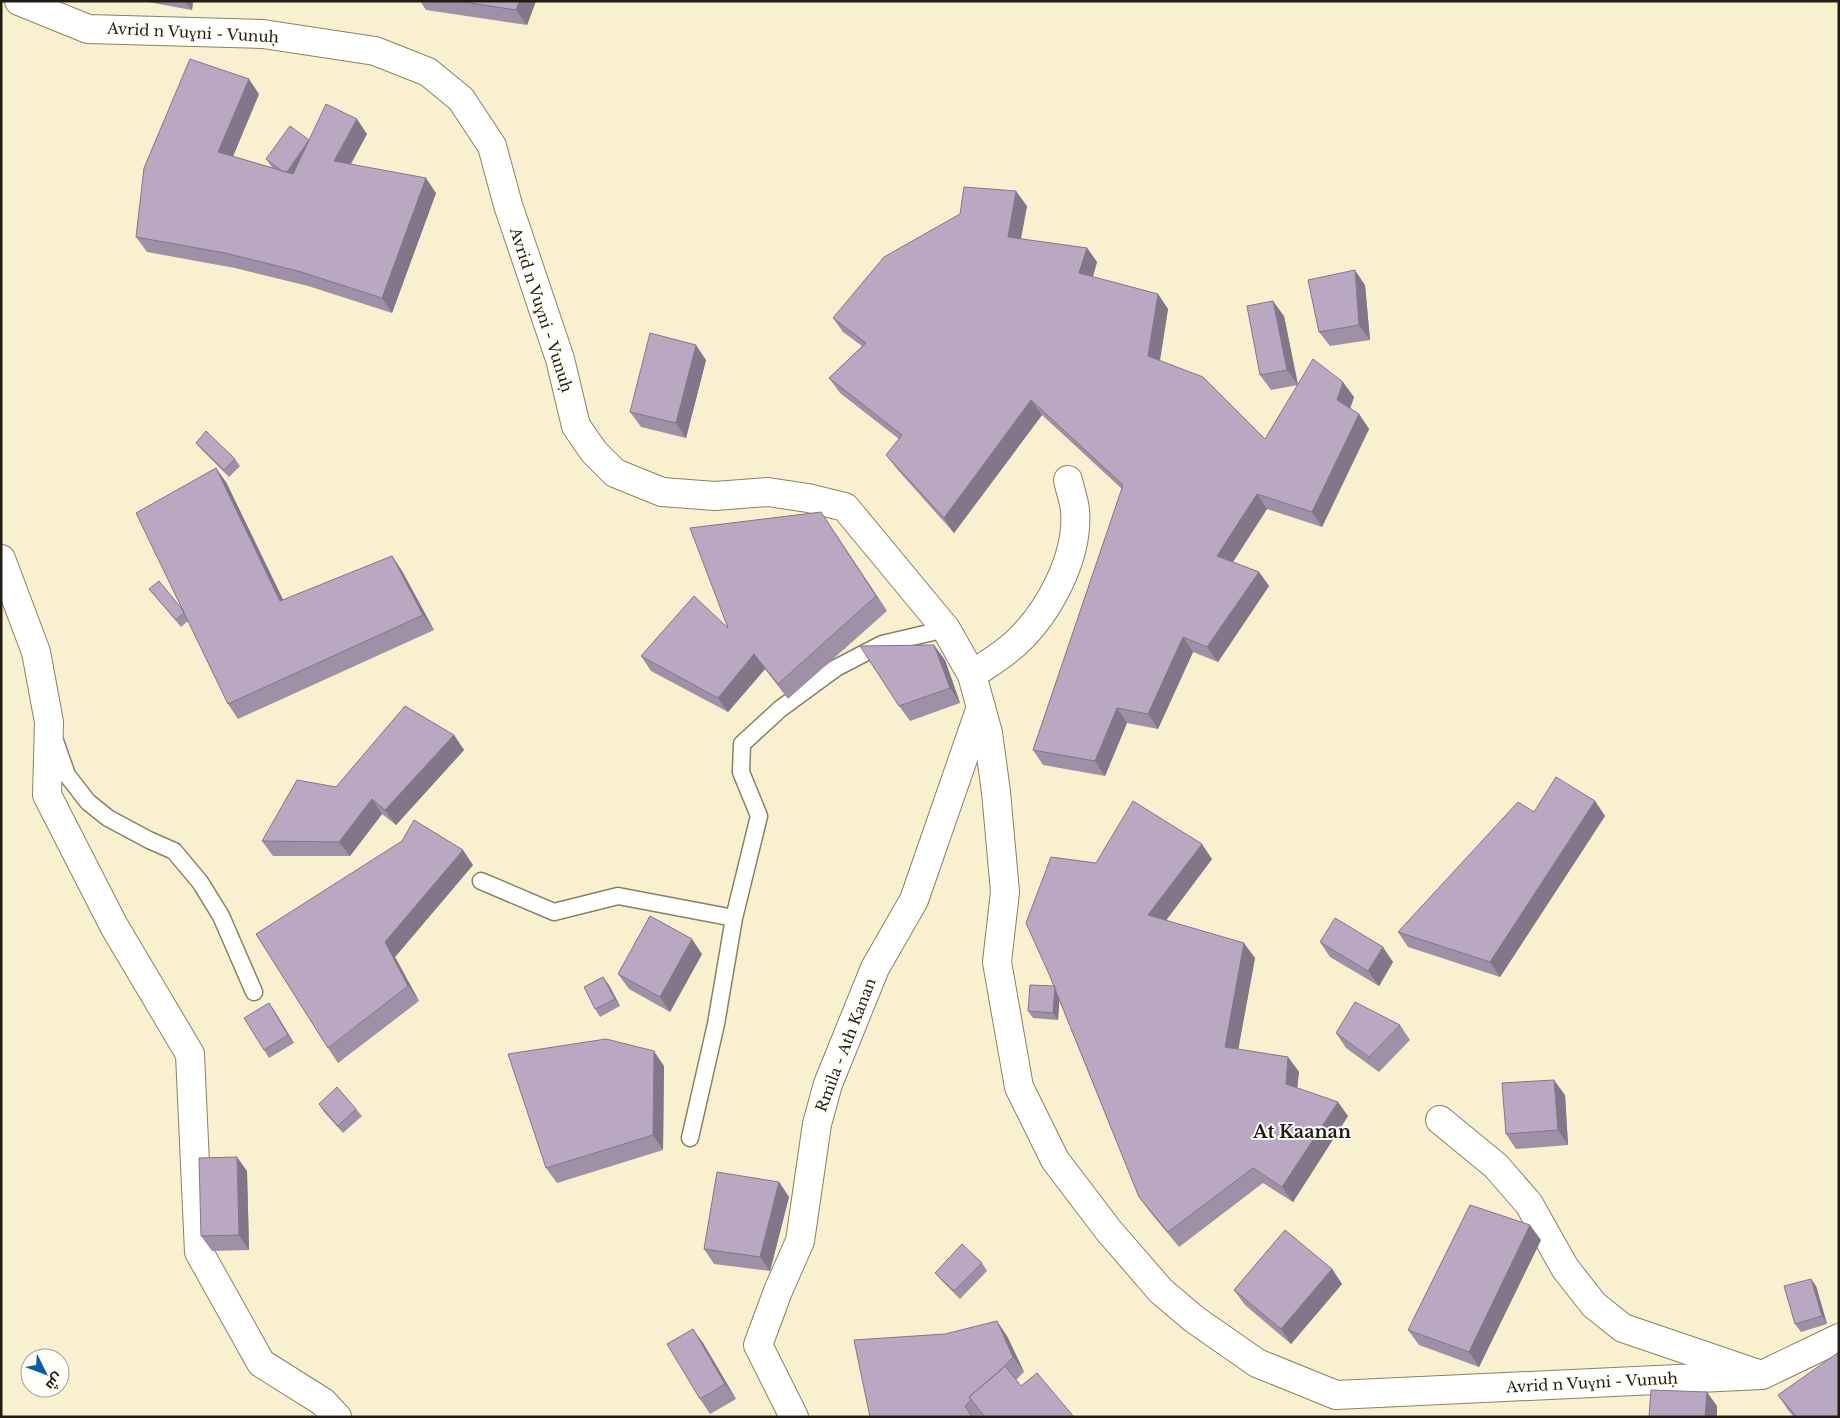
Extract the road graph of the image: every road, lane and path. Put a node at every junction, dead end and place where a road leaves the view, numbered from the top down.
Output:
1 (19, 1) edge
2 (1068, 480) dead end
3 (1, 559) edge
4 (946, 629) junction
5 (972, 675) junction
6 (980, 707) junction
7 (49, 722) junction
8 (481, 881) dead end
9 (734, 918) junction
10 (254, 992) dead end
11 (1440, 1120) dead end
12 (690, 1138) dead end
13 (1839, 1338) edge
14 (1762, 1375) junction
15 (337, 1417) edge
16 (794, 1417) edge

1 - 4 main road, Avrid n Vuɣni - Vunuḥ
2 - 5 main road
3 - 7 main road
4 - 5 main road, Avrid n Vuɣni - Vunuḥ
4 - 9 lane
5 - 6 main road, Avrid n Vuɣni - Vunuḥ
6 - 14 main road, Avrid n Vuɣni - Vunuḥ
6 - 16 main road, Rmila - Ath Kanan
7 - 10 lane
7 - 15 main road
8 - 9 lane
9 - 12 lane
11 - 14 main road
13 - 14 main road, Avrid n Vuɣni - Vunuḥ

